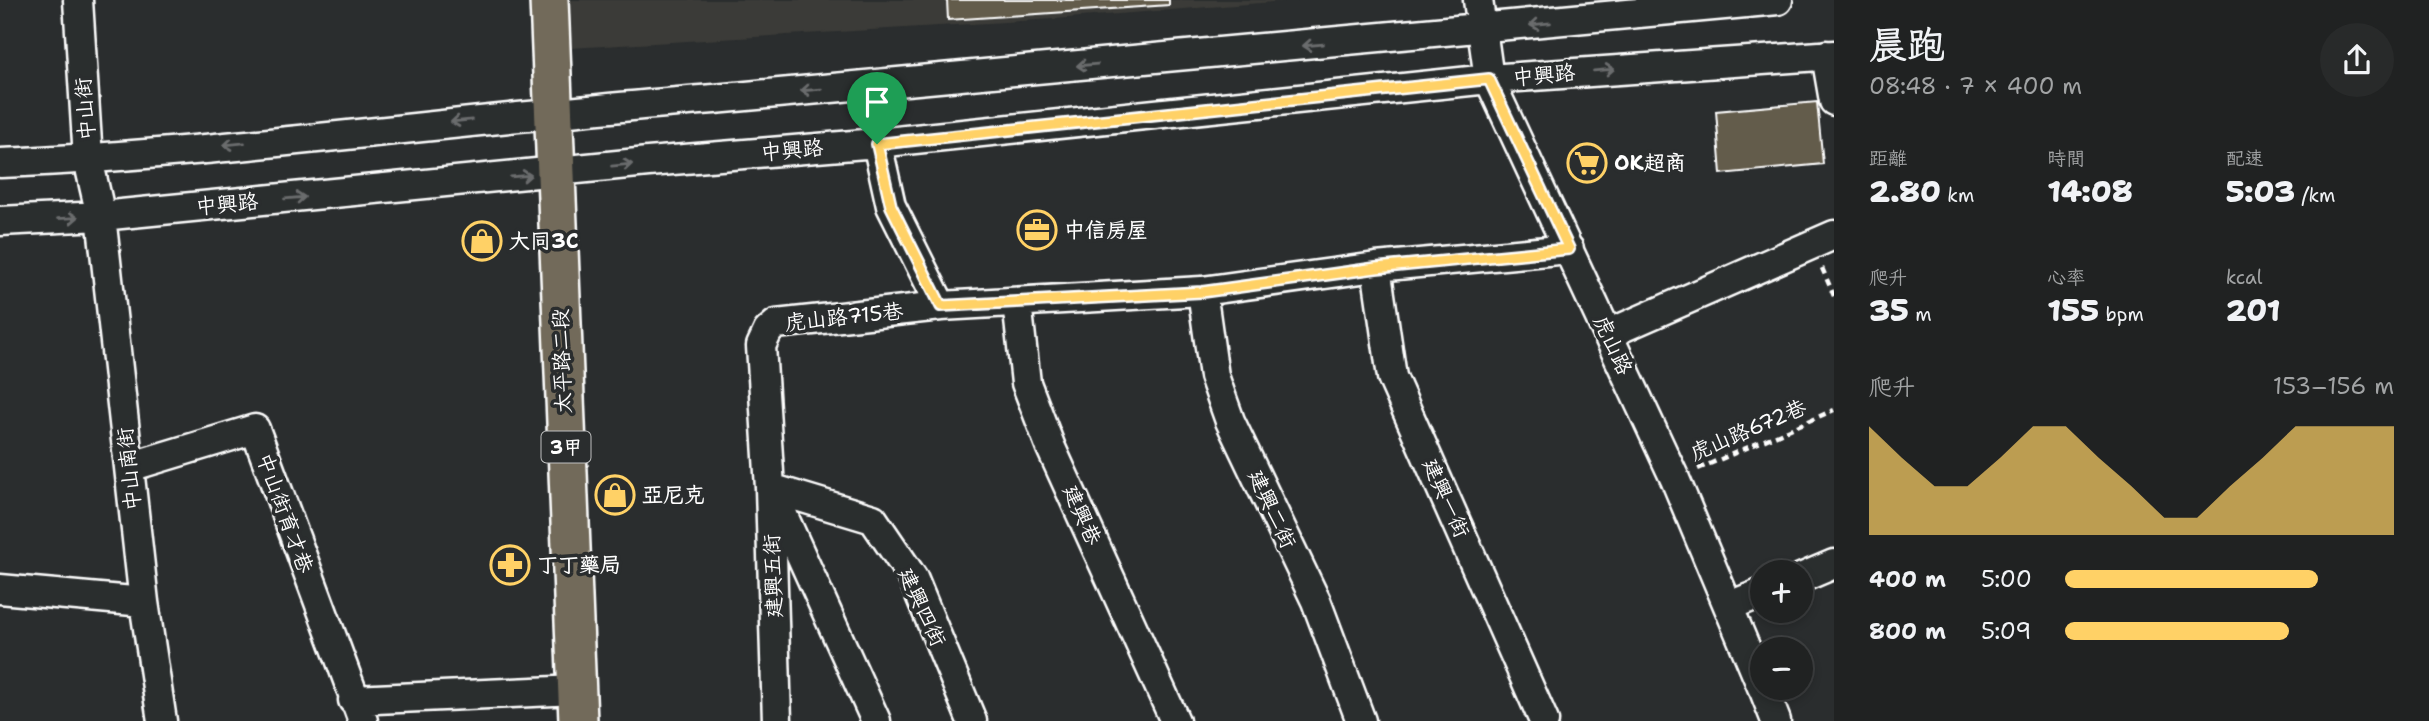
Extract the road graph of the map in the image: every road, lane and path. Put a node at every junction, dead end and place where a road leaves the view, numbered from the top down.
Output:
1 (78, 0) edge
2 (549, 0) edge
3 (1478, 0) edge
4 (1778, 0) edge
5 (1482, 29) junction
6 (1830, 55) edge
7 (1489, 79) junction
8 (1834, 101) edge
9 (553, 111) junction
10 (877, 144) junction
11 (88, 159) junction
12 (0, 163) edge
13 (554, 173) junction
14 (101, 216) junction
15 (0, 221) edge
16 (1834, 235) edge
17 (1569, 249) junction
18 (1818, 260) dead end
19 (1376, 268) junction
20 (1202, 292) junction
21 (1834, 296) edge
22 (1017, 302) junction
23 (941, 306) junction
24 (1608, 334) junction
25 (1834, 410) edge
26 (766, 432) joint
27 (129, 467) junction
28 (1675, 480) junction
29 (770, 488) junction
30 (1834, 564) edge
31 (1813, 573) edge
32 (0, 589) edge
33 (1750, 598) edge
34 (144, 602) junction
35 (1729, 606) junction
36 (1750, 658) edge
37 (1767, 700) edge
38 (577, 706) edge
39 (358, 710) edge
40 (162, 721) edge
41 (777, 721) edge
42 (876, 721) edge
43 (972, 721) edge
44 (1175, 721) edge
45 (1361, 721) edge
46 (1544, 721) edge
47 (1776, 721) edge

1 - 11 street, 中山街
2 - 9 main road, 太平路二段 / 3甲
3 - 5 street, 虎山路
4 -> 5 street
5 - 7 street, 虎山路
5 -> 9 street
7 -> 6 street, 中興路
6 - 8 street
7 - 10 street, 中興路
7 - 17 street, 虎山路
9 -> 11 street
9 - 13 main road, 太平路二段 / 3甲
13 -> 10 street, 中興路
10 - 23 street
11 - 12 street
11 - 14 street, 中山街
14 -> 13 street, 中興路
13 - 38 main road, 太平路二段 / 3甲
15 -> 14 street, 中興路
14 - 27 street, 中山南街
16 - 24 street
17 - 19 street, 虎山路715巷
17 - 24 street, 虎山路
18 - 21 path
19 - 20 street, 虎山路715巷
19 - 46 street, 建興一街
20 - 22 street, 虎山路715巷
20 - 45 street, 建興二街
22 - 23 street, 虎山路715巷
22 - 44 street, 建興巷
23 - 26 street, 虎山路715巷
24 - 28 street, 虎山路
25 - 28 path, 虎山路672巷
26 - 29 street, 建興五街
27 - 34 street, 中山南街
27 - 39 street, 中山街育才巷
28 - 35 street, 虎山路
29 - 41 street, 建興五街
29 - 42 street
29 - 43 street, 建興四街
30 - 31 street
32 - 34 street
33 - 35 street
34 - 40 street, 中山南街
35 - 36 street, 虎山路
37 - 47 street, 虎山路
38 - 39 street

